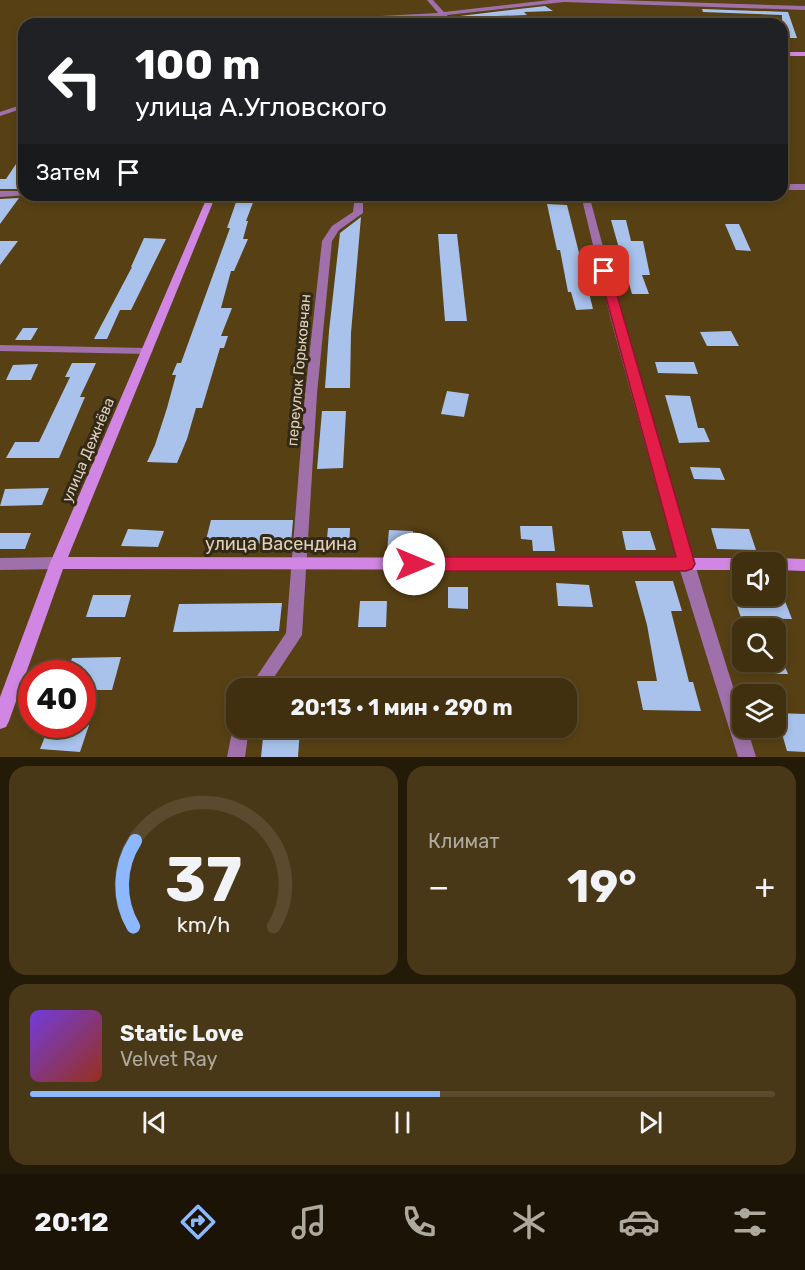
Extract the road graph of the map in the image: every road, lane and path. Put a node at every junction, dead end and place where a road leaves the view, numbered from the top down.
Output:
1 (430, 0) edge
2 (805, 8) edge
3 (443, 14) junction
4 (373, 18) edge
5 (445, 18) edge
6 (788, 54) edge
7 (805, 54) edge
8 (18, 108) edge
9 (0, 114) edge
10 (788, 187) edge
11 (805, 187) edge
12 (0, 194) edge
13 (18, 194) edge
14 (210, 201) edge
15 (359, 201) edge
16 (587, 201) edge
17 (0, 348) edge
18 (147, 351) junction
19 (58, 563) junction
20 (0, 564) edge
21 (300, 564) junction
22 (686, 564) junction
23 (732, 564) edge
24 (786, 564) edge
25 (805, 565) edge
26 (264, 678) edge
27 (0, 720) edge
28 (239, 738) edge
29 (236, 757) edge
30 (747, 757) edge

1 - 3 street
2 - 3 street
3 - 4 street
3 - 5 street
6 - 7 main road
8 - 9 street
10 - 11 street
12 - 13 street
14 - 18 main road, улица Дежнёва
15 - 21 street, переулок Горьковчан
16 - 22 street
17 - 18 street
18 - 19 main road, улица Дежнёва
19 - 20 street, улица Васендина
19 - 21 main road, улица Васендина
19 - 27 main road, улица Дежнёва
21 - 22 main road, улица Васендина
21 - 26 street, переулок Горьковчан
22 - 23 main road, улица Васендина
22 - 30 street
24 - 25 main road
28 - 29 street

